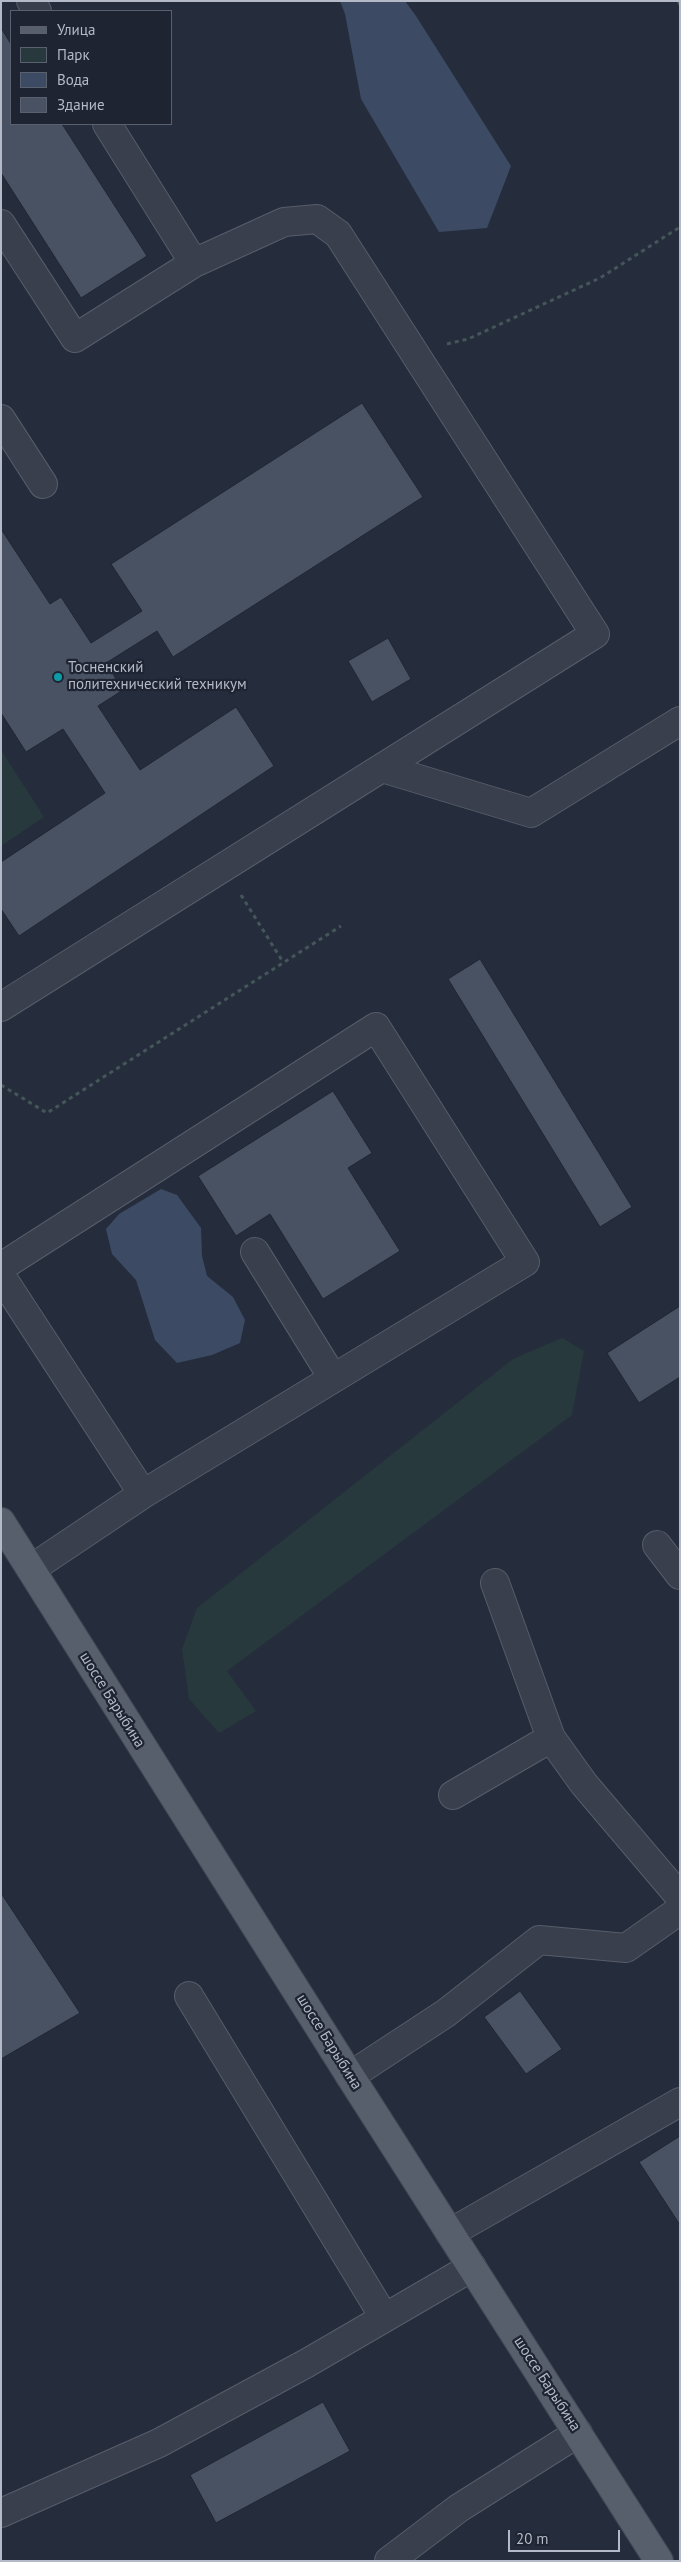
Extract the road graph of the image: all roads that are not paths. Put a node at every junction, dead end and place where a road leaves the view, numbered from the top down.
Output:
1 (108, 125) edge
2 (1, 224) edge
3 (194, 263) junction
4 (1, 419) edge
5 (43, 484) dead end
6 (680, 720) edge
7 (382, 768) junction
8 (1, 1007) edge
9 (255, 1252) dead end
10 (1, 1266) edge
11 (1, 1276) edge
12 (333, 1378) junction
13 (143, 1494) junction
14 (1, 1522) edge
15 (657, 1545) dead end
16 (31, 1569) junction
17 (680, 1575) edge
18 (495, 1583) dead end
19 (550, 1738) junction
20 (453, 1795) dead end
21 (680, 1897) edge
22 (680, 1910) edge
23 (189, 1996) dead end
24 (350, 2076) junction
25 (680, 2102) edge
26 (450, 2234) junction
27 (472, 2267) junction
28 (384, 2316) junction
29 (578, 2433) junction
30 (1, 2514) edge
31 (388, 2561) edge
32 (659, 2561) edge

1 - 3 lane
2 - 3 lane
3 - 7 lane
4 - 5 lane
6 - 7 lane
7 - 8 lane
9 - 12 lane
10 - 12 lane
11 - 13 lane
12 - 13 lane
13 - 16 lane
14 - 16 main road, шоссе Барыбина
15 - 17 lane
16 - 24 main road, шоссе Барыбина
18 - 19 lane
19 - 20 lane
19 - 21 lane
22 - 24 lane
23 - 28 lane
24 - 26 main road, шоссе Барыбина
25 - 26 lane
26 - 27 main road, шоссе Барыбина
27 - 28 lane
27 - 29 main road, шоссе Барыбина
28 - 30 lane
29 - 31 lane
29 - 32 main road, шоссе Барыбина

